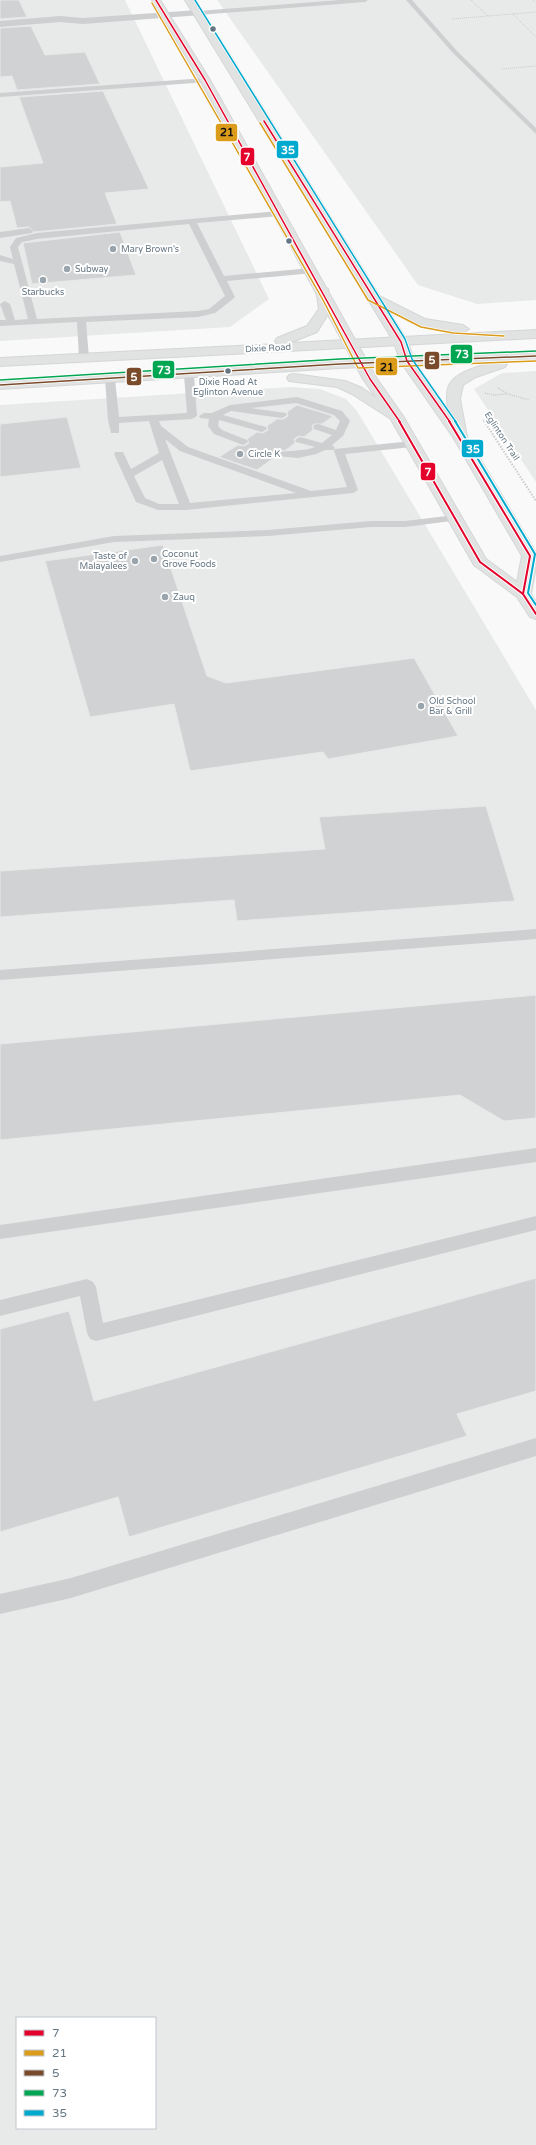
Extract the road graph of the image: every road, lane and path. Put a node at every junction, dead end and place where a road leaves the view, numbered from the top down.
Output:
1 (273, 0) edge
2 (365, 0) edge
3 (409, 0) edge
4 (471, 0) edge
5 (533, 0) edge
6 (536, 3) edge
7 (193, 7) edge
8 (161, 8) edge
9 (536, 12) edge
10 (513, 14) junction
11 (488, 16) junction
12 (427, 19) junction
13 (0, 24) edge
14 (536, 37) edge
15 (205, 80) junction
16 (0, 95) edge
17 (536, 132) edge
18 (278, 214) junction
19 (192, 221) junction
20 (178, 222) junction
21 (0, 235) edge
22 (0, 258) edge
23 (19, 264) junction
24 (311, 271) junction
25 (221, 279) junction
26 (322, 289) junction
27 (371, 296) junction
28 (5, 304) dead end
29 (81, 319) junction
30 (33, 321) junction
31 (11, 322) junction
32 (0, 323) edge
33 (536, 333) edge
34 (401, 342) junction
35 (351, 345) junction
36 (227, 350) junction
37 (530, 356) edge
38 (84, 358) junction
39 (407, 361) junction
40 (0, 362) edge
41 (361, 364) junction
42 (189, 375) junction
43 (110, 379) junction
44 (0, 385) edge
45 (492, 386) dead end
46 (529, 400) dead end
47 (230, 408) junction
48 (282, 415) dead end
49 (192, 416) junction
50 (214, 416) junction
51 (396, 416) junction
52 (481, 417) dead end
53 (154, 418) junction
54 (114, 420) junction
55 (318, 427) dead end
56 (158, 428) junction
57 (262, 429) dead end
58 (115, 431) dead end
59 (339, 434) junction
60 (460, 437) junction
61 (300, 440) dead end
62 (243, 442) dead end
63 (412, 444) junction
64 (324, 447) junction
65 (339, 451) junction
66 (119, 454) dead end
67 (164, 454) junction
68 (280, 454) dead end
69 (128, 475) junction
70 (312, 495) junction
71 (536, 501) edge
72 (186, 507) junction
73 (456, 518) junction
74 (0, 559) edge
75 (523, 594) junction
76 (536, 614) edge
77 (536, 934) edge
78 (0, 976) edge
79 (536, 1155) edge
80 (536, 1223) edge
81 (0, 1232) edge
82 (0, 1308) edge
83 (536, 1447) edge
84 (0, 1604) edge

1 - 7 lane
2 - 7 lane
3 - 12 lane
4 - 11 path
5 - 6 path
7 - 8 street
7 - 27 main road
8 - 13 street
8 - 15 main road
9 - 10 path
10 - 11 path
10 - 14 path
11 - 12 path
12 - 17 lane
15 - 16 lane
15 - 18 main road
18 - 19 lane
18 - 24 main road
19 - 20 lane
19 - 25 lane
20 - 21 lane
20 - 23 lane
22 - 23 lane
23 - 30 lane
24 - 25 lane
24 - 26 main road
25 - 29 lane
26 - 35 main road
26 - 36 main road
27 - 33 main road
27 - 34 main road
28 - 31 lane
29 - 30 lane
29 - 38 lane
30 - 31 lane
31 - 32 lane
33 - 34 main road, Dixie Road
34 - 35 main road, Dixie Road
34 - 39 main road
35 - 36 main road, Dixie Road
35 - 41 main road
36 - 38 main road, Dixie Road
37 - 39 main road, Dixie Road
37 - 60 main road
38 - 40 main road, Dixie Road
39 - 41 main road, Dixie Road
39 - 60 main road
41 - 42 main road, Dixie Road
41 - 51 main road
42 - 43 main road, Dixie Road
42 - 49 lane
42 - 51 main road
43 - 44 main road, Dixie Road
43 - 54 lane
45 - 46 path
47 - 48 lane
47 - 50 lane
47 - 59 lane
49 - 50 lane
49 - 53 lane
50 - 57 lane
50 - 62 lane
51 - 63 main road
52 - 71 path, Eglinton Trail
53 - 54 lane
53 - 56 lane
54 - 58 lane
55 - 59 lane
56 - 67 lane
56 - 70 lane
59 - 64 lane
60 - 75 main road
61 - 64 lane
63 - 65 lane
63 - 73 main road
64 - 65 lane
64 - 68 lane
65 - 70 lane
66 - 69 lane
67 - 69 lane
67 - 72 lane
69 - 72 lane
70 - 72 lane
73 - 74 lane
73 - 75 main road
75 - 76 main road
77 - 78 lane
79 - 81 lane
80 - 82 lane
83 - 84 lane

